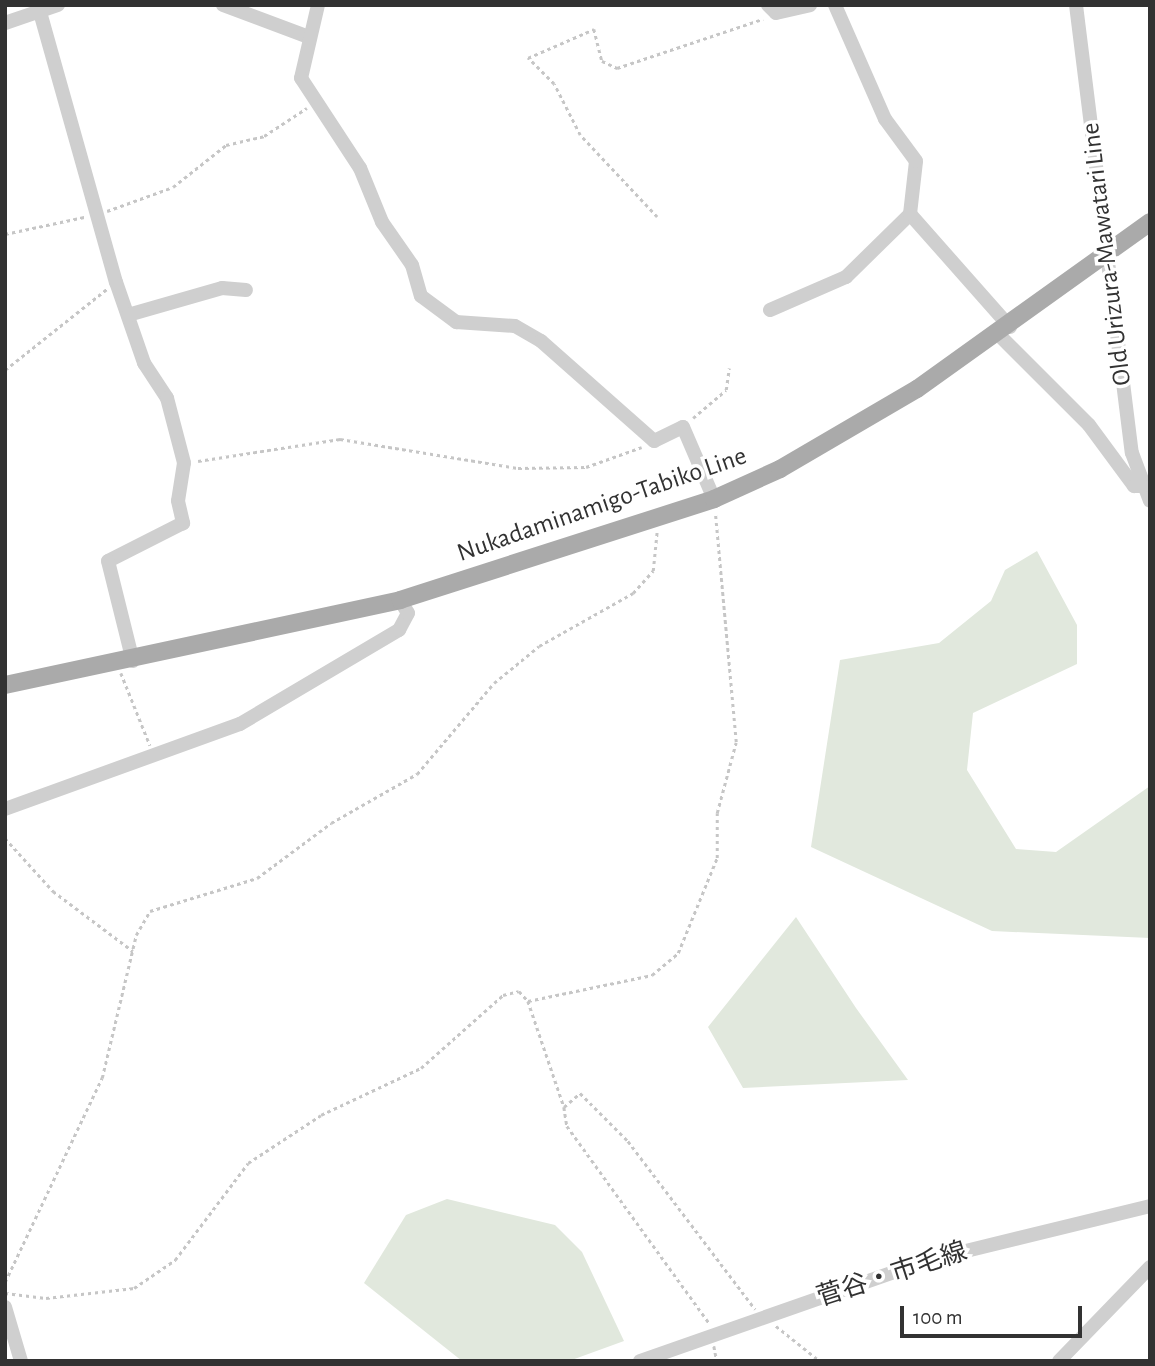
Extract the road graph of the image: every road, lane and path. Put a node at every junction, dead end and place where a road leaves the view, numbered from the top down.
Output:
1 (58, 5) edge
2 (223, 5) edge
3 (318, 5) edge
4 (810, 5) edge
5 (835, 5) edge
6 (1076, 5) edge
7 (38, 9) edge
8 (770, 9) edge
9 (5, 23) edge
10 (306, 36) junction
11 (314, 101) junction
12 (99, 214) junction
13 (910, 214) junction
14 (657, 217) dead end
15 (1150, 222) edge
16 (5, 234) edge
17 (1107, 253) junction
18 (116, 282) junction
19 (246, 290) dead end
20 (770, 310) dead end
21 (128, 315) junction
22 (1005, 331) junction
23 (729, 368) dead end
24 (5, 370) edge
25 (683, 427) junction
26 (654, 441) junction
27 (184, 463) junction
28 (1143, 486) junction
29 (714, 499) junction
30 (1150, 501) edge
31 (657, 517) junction
32 (400, 600) junction
33 (126, 663) junction
34 (5, 685) edge
35 (152, 751) junction
36 (5, 808) edge
37 (5, 838) edge
38 (133, 951) junction
39 (528, 1001) junction
40 (564, 1107) junction
41 (1150, 1206) edge
42 (1150, 1267) edge
43 (5, 1282) edge
44 (5, 1293) edge
45 (5, 1307) edge
46 (764, 1317) junction
47 (712, 1336) junction
48 (21, 1361) edge
49 (640, 1361) edge
50 (718, 1361) edge
51 (820, 1361) edge
52 (1059, 1361) edge

1 - 7 street
2 - 10 street
3 - 10 street
4 - 8 street
5 - 13 street
6 - 17 street, Old Urizura-Mawatari Line
7 - 9 street
7 - 12 street
8 - 14 path
10 - 11 street
11 - 12 path
11 - 26 street
12 - 16 path
12 - 18 street
13 - 20 street
13 - 22 street
15 - 17 main road, Nukadaminamigo-Tabiko Line
17 - 22 main road, Nukadaminamigo-Tabiko Line
17 - 28 street, Old Urizura-Mawatari Line
18 - 21 street
18 - 24 path
19 - 21 street
21 - 27 street
22 - 28 street
22 - 29 main road, Nukadaminamigo-Tabiko Line
23 - 25 path
25 - 26 street
25 - 29 street
26 - 27 path
27 - 33 street
28 - 30 street, Old Urizura-Mawatari Line
29 - 31 main road, Nukadaminamigo-Tabiko Line
29 - 39 path
31 - 32 main road, Nukadaminamigo-Tabiko Line
31 - 38 path
32 - 33 main road, Nukadaminamigo-Tabiko Line
32 - 35 street
33 - 34 main road, Nukadaminamigo-Tabiko Line
33 - 35 path
35 - 36 street
37 - 38 path
38 - 43 path
39 - 40 path
39 - 44 path
40 - 46 path
40 - 47 path
41 - 46 street, 菅谷・市毛線
42 - 52 street
45 - 48 street
46 - 47 street, 菅谷・市毛線
46 - 51 path
47 - 49 street, 菅谷・市毛線
47 - 50 path

